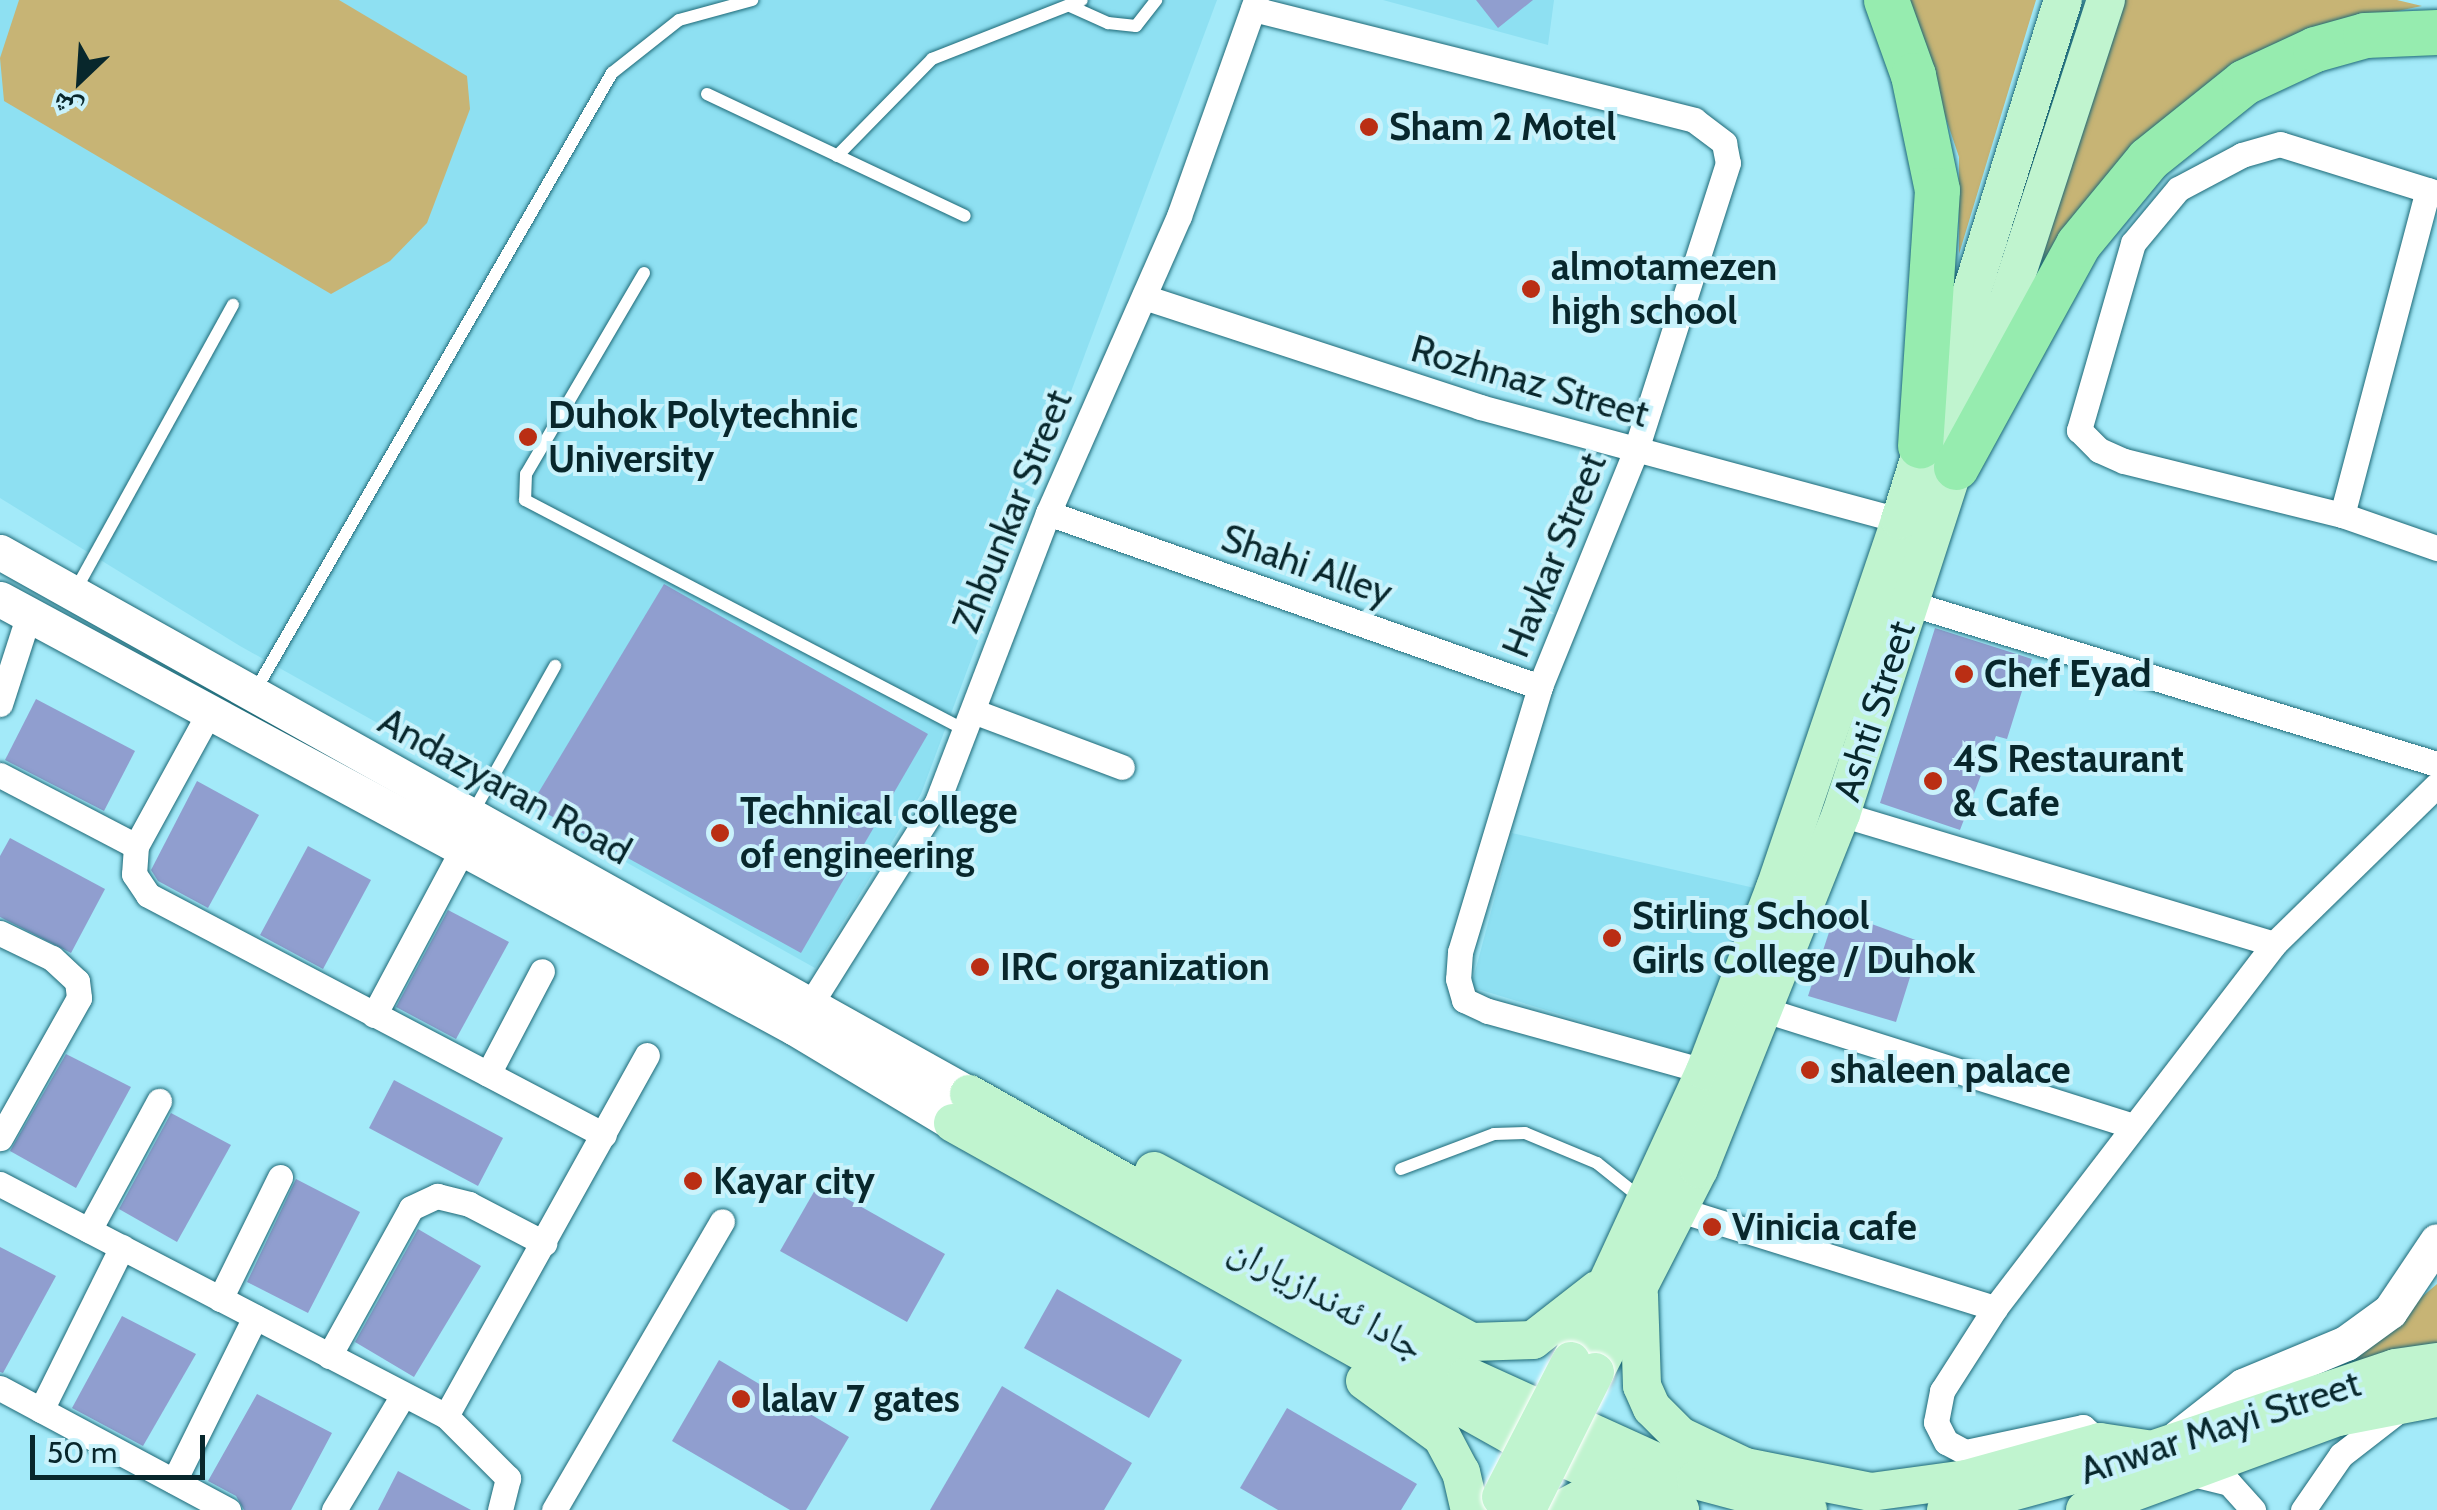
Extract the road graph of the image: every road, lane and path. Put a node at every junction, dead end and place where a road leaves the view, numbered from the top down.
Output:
1 (752, 0) edge
2 (1156, 0) edge
3 (1886, 0) edge
4 (1076, 3) edge
5 (1254, 5) edge
6 (2060, 8) edge
7 (2101, 14) edge
8 (2437, 32) edge
9 (706, 94) dead end
10 (837, 156) junction
11 (2432, 191) edge
12 (965, 216) dead end
13 (644, 273) dead end
14 (1144, 297) junction
15 (233, 305) dead end
16 (1636, 450) junction
17 (1938, 456) junction
18 (1048, 513) junction
19 (2342, 515) junction
20 (1900, 520) junction
21 (2437, 548) edge
22 (0, 552) edge
23 (74, 593) junction
24 (1909, 603) junction
25 (15, 606) edge
26 (554, 666) dead end
27 (1540, 687) junction
28 (254, 693) junction
29 (0, 704) edge
30 (210, 710) junction
31 (969, 721) junction
32 (2437, 764) edge
33 (1122, 767) dead end
34 (0, 774) edge
35 (2437, 785) edge
36 (1841, 814) junction
37 (467, 832) junction
38 (136, 846) junction
39 (0, 934) edge
40 (2274, 944) junction
41 (542, 970) dead end
42 (1765, 1010) junction
43 (374, 1014) junction
44 (803, 1017) junction
45 (647, 1055) dead end
46 (1706, 1071) junction
47 (488, 1074) junction
48 (159, 1101) dead end
49 (961, 1108) junction
50 (2132, 1126) junction
51 (604, 1134) junction
52 (0, 1138) edge
53 (1401, 1169) dead end
54 (280, 1176) dead end
55 (0, 1184) edge
56 (1664, 1207) junction
57 (722, 1222) dead end
58 (89, 1230) junction
59 (2437, 1240) edge
60 (544, 1244) junction
61 (122, 1247) junction
62 (1626, 1282) junction
63 (220, 1298) junction
64 (1995, 1308) junction
65 (255, 1317) junction
66 (329, 1356) junction
67 (2437, 1362) edge
68 (0, 1388) edge
69 (403, 1395) junction
70 (2425, 1399) edge
71 (41, 1410) junction
72 (446, 1416) junction
73 (2100, 1442) junction
74 (2170, 1453) junction
75 (174, 1481) junction
76 (1688, 1495) edge
77 (1504, 1507) edge
78 (2097, 1508) edge
79 (228, 1510) edge
80 (334, 1510) edge
81 (500, 1510) edge
82 (554, 1510) edge
83 (1560, 1510) edge
84 (1636, 1510) edge
85 (1808, 1510) edge
86 (1946, 1510) edge
87 (2253, 1510) edge
88 (2303, 1510) edge

1 - 28 lane
2 - 4 lane
3 - 17 highway
4 - 10 lane
5 - 14 street, Zhbunkar Street
5 - 16 street, Havkar Street
6 - 17 main road, Ashti Street
7 - 17 main road, Ashti Street
8 - 17 highway
9 - 10 lane
10 - 12 lane
11 - 19 street
11 - 19 street
13 - 31 lane
14 - 16 street, Rozhnaz Street
14 - 18 street, Zhbunkar Street
15 - 23 lane
16 - 20 street, Rozhnaz Street
16 - 27 street, Havkar Street
17 - 20 main road, Ashti Street
17 - 24 main road, Ashti Street
18 - 27 street, Shahi Alley
18 - 31 street, Zhbunkar Street
19 - 21 street
20 - 46 main road, Ashti Street
22 - 23 main road, Andazyaran Road
23 - 28 main road, Andazyaran Road
24 - 32 street
24 - 36 main road, Ashti Street
25 - 29 street
25 - 30 main road, Andazyaran Road
26 - 37 lane
27 - 46 street, Havkar Street
28 - 37 main road, Andazyaran Road
30 - 37 main road, Andazyaran Road
30 - 38 street
31 - 33 street
31 - 44 street, Zhbunkar Street
34 - 38 street
35 - 40 street
36 - 40 street
36 - 42 main road, Ashti Street
37 - 43 street
37 - 44 main road, Andazyaran Road
38 - 43 street
39 - 52 street
40 - 50 street
41 - 47 street
42 - 50 street
42 - 56 main road, Ashti Street
43 - 47 street
44 - 49 main road, Andazyaran Road
45 - 51 street
46 - 56 main road, Ashti Street
47 - 51 street
48 - 58 street
49 - 62 main road
49 - 76 main road, جادا ئەندازیاران
49 - 77 main road
50 - 64 street
51 - 60 street
53 - 56 lane
54 - 63 street
55 - 58 street
56 - 62 main road, Ashti Street
56 - 64 street
57 - 82 street
58 - 61 street
59 - 74 main road
60 - 66 street
60 - 72 street
61 - 63 street
61 - 71 street
62 - 73 main road
62 - 77 main road, Ashti Street, bridge
63 - 65 street
64 - 73 street
65 - 66 street
65 - 75 street
66 - 69 street
67 - 74 main road, Anwar Mayi Street
68 - 71 street
69 - 72 street
69 - 80 street
70 - 74 main road, Anwar Mayi Street
70 - 88 street
71 - 75 street
72 - 81 street
73 - 74 main road
74 - 78 main road, Anwar Mayi Street
74 - 86 main road, Anwar Mayi Street
74 - 87 street
75 - 79 street
76 - 85 main road
83 - 84 main road

